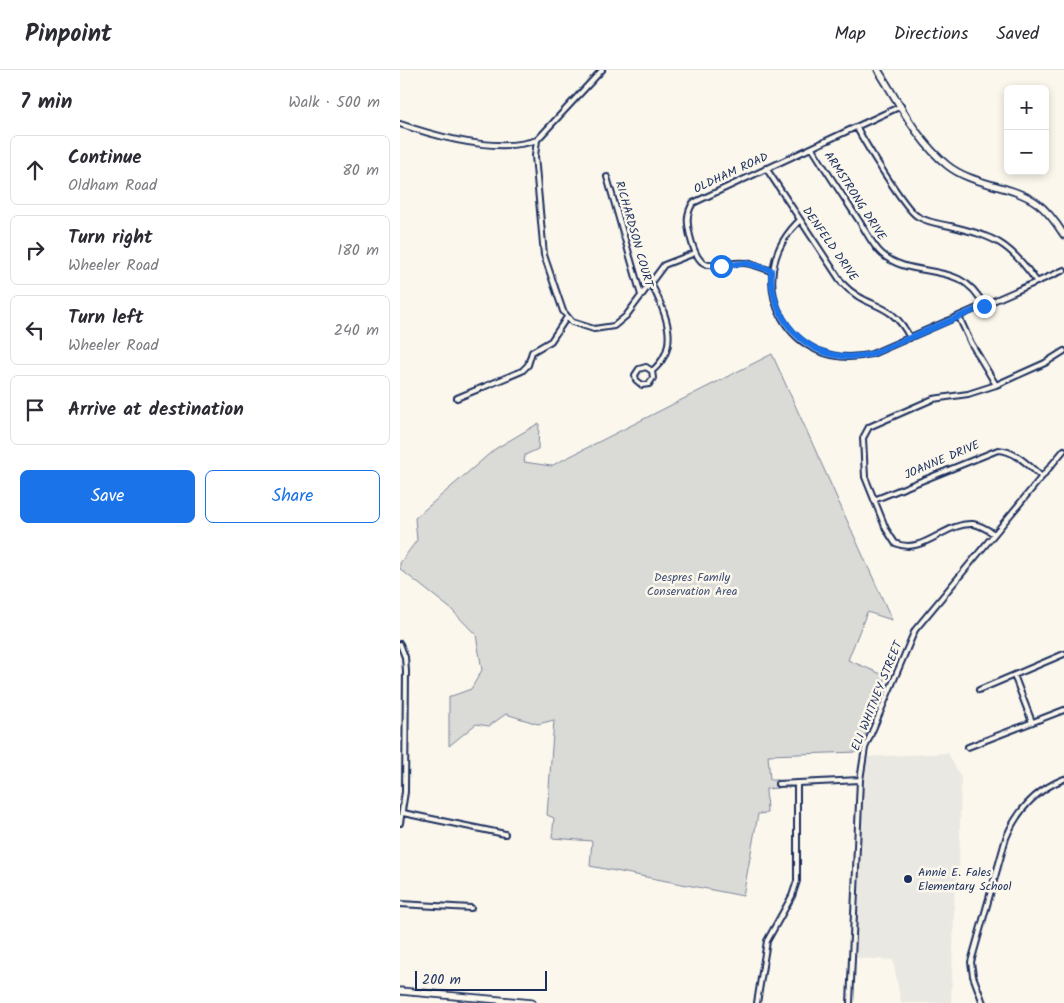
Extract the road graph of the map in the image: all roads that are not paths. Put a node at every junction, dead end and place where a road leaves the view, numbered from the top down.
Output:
1 (602, 70) edge
2 (878, 70) edge
3 (901, 106) junction
4 (400, 124) edge
5 (857, 128) junction
6 (537, 140) junction
7 (812, 148) junction
8 (766, 168) junction
9 (607, 177) dead end
10 (800, 220) junction
11 (1064, 222) edge
12 (1058, 227) junction
13 (1064, 235) edge
14 (695, 253) junction
15 (771, 270) junction
16 (1064, 270) edge
17 (651, 282) junction
18 (1037, 282) junction
19 (641, 296) junction
20 (984, 306) junction
21 (567, 317) junction
22 (959, 317) junction
23 (910, 338) junction
24 (1064, 351) edge
25 (652, 372) junction
26 (996, 385) junction
27 (456, 398) dead end
28 (1064, 450) edge
29 (1042, 477) junction
30 (874, 500) junction
31 (994, 534) junction
32 (400, 644) edge
33 (1064, 654) edge
34 (1014, 675) junction
35 (979, 690) dead end
36 (1064, 710) edge
37 (1032, 722) junction
38 (968, 748) dead end
39 (1064, 779) edge
40 (860, 780) junction
41 (797, 783) junction
42 (778, 784) dead end
43 (403, 813) junction
44 (400, 823) edge
45 (505, 834) dead end
46 (400, 904) edge
47 (471, 908) dead end
48 (400, 991) edge
49 (532, 1003) edge
50 (757, 1003) edge
51 (850, 1003) edge
52 (983, 1003) edge

1 - 6 street
2 - 3 street
3 - 5 street, OLDHAM ROAD
3 - 12 street
4 - 6 street
5 - 7 street, OLDHAM ROAD
5 - 18 street
6 - 21 street
7 - 8 street, OLDHAM ROAD
7 - 20 street, ARMSTRONG DRIVE
8 - 10 street, DENFELD DRIVE
8 - 14 street, OLDHAM ROAD
9 - 19 street, RICHARDSON COURT
10 - 15 street
10 - 23 street, DENFELD DRIVE
11 - 12 street
12 - 13 street
14 - 15 street
14 - 17 street
15 - 23 street
16 - 18 street
17 - 19 street
17 - 25 street
18 - 20 street
19 - 21 street
20 - 22 street
21 - 27 street
22 - 23 street
22 - 26 street
24 - 26 street
25 - 25 street
26 - 30 street
28 - 29 street, ELI WHITNEY STREET
29 - 30 street, JOANNE DRIVE
29 - 31 street, ELI WHITNEY STREET
30 - 31 street
31 - 40 street, ELI WHITNEY STREET
32 - 43 street
33 - 34 street
34 - 35 street
34 - 37 street
36 - 37 street
37 - 38 street
39 - 52 street
40 - 41 street
40 - 51 street, ELI WHITNEY STREET
41 - 42 street
41 - 50 street
43 - 44 street
43 - 45 street
46 - 47 street
48 - 49 street

